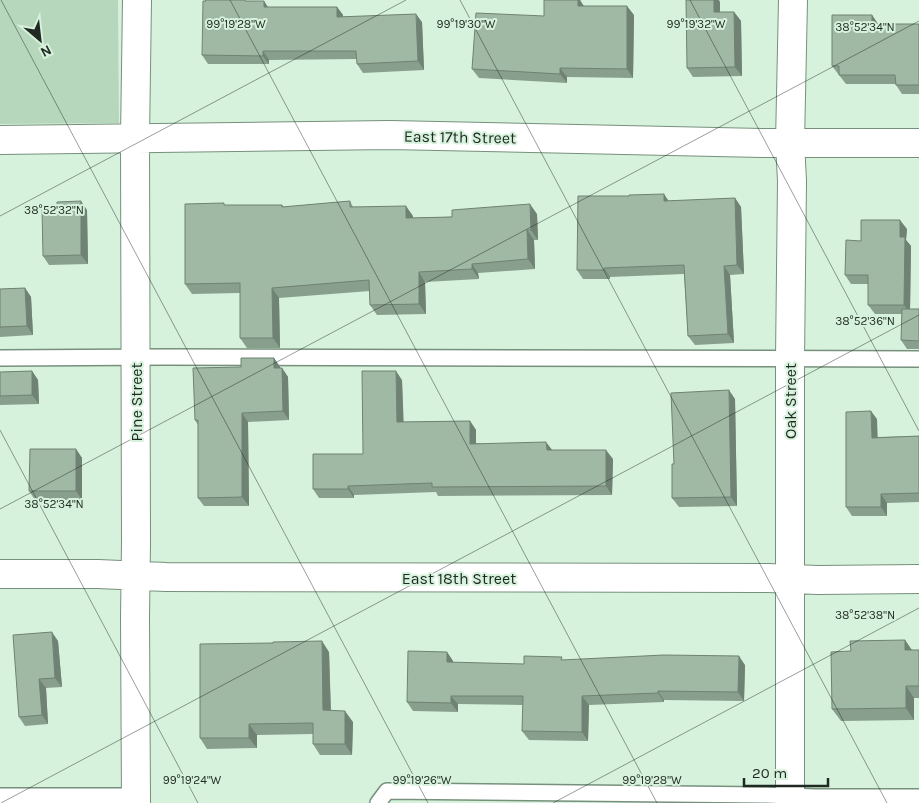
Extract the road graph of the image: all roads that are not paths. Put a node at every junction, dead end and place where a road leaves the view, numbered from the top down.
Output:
1 (137, 0) edge
2 (792, 0) edge
3 (135, 138) junction
4 (0, 140) edge
5 (790, 143) junction
6 (919, 143) edge
7 (136, 357) junction
8 (0, 358) edge
9 (919, 359) edge
10 (790, 360) junction
11 (0, 574) edge
12 (135, 575) junction
13 (790, 579) junction
14 (919, 579) edge
15 (0, 796) edge
16 (919, 797) edge
17 (136, 799) edge
18 (790, 800) edge
19 (378, 803) edge

1 - 3 street, Pine Street
2 - 5 street, Oak Street
3 - 4 street, East 17th Street
3 - 5 street, East 17th Street
3 - 7 street, Pine Street
5 - 6 street, East 17th Street
5 - 10 street, Oak Street
7 - 8 lane
7 - 10 lane
7 - 12 street, Pine Street
9 - 10 lane
10 - 13 street, Oak Street
11 - 12 street, East 18th Street
12 - 13 street, East 18th Street
12 - 17 street, Pine Street
13 - 14 street, East 18th Street
13 - 18 street, Oak Street
15 - 17 lane
16 - 18 lane
18 - 19 lane

